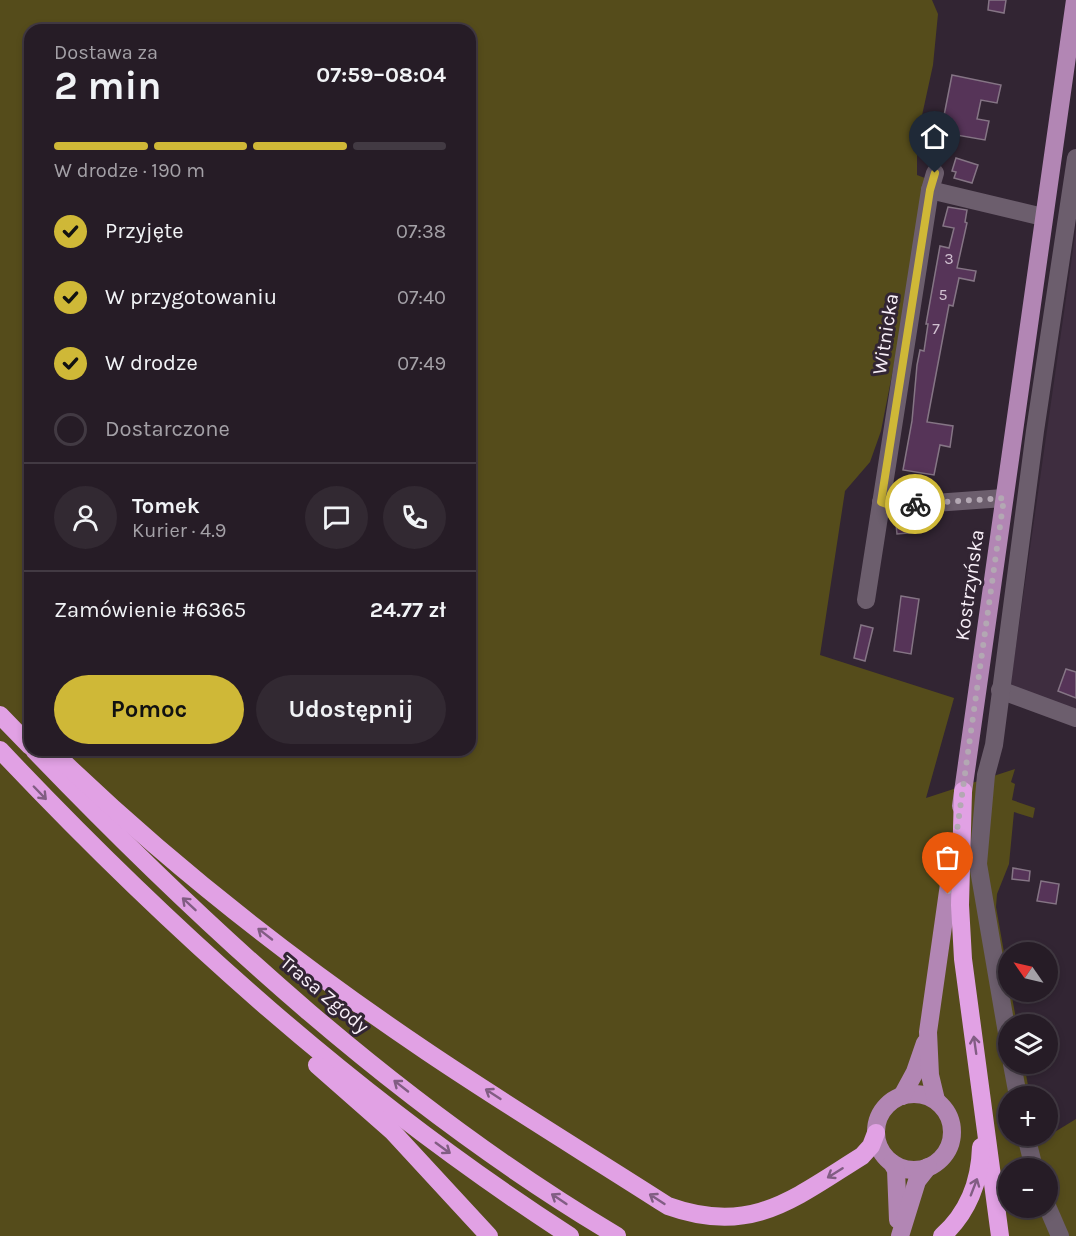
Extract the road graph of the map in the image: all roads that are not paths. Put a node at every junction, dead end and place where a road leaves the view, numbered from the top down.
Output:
1 (1075, 0) edge
2 (1070, 76) edge
3 (1076, 158) edge
4 (1043, 217) junction
5 (1004, 498) junction
6 (881, 502) junction
7 (866, 600) dead end
8 (1000, 690) junction
9 (0, 700) edge
10 (0, 715) edge
11 (1076, 718) edge
12 (24, 723) edge
13 (24, 740) edge
14 (0, 750) edge
15 (40, 756) edge
16 (58, 756) edge
17 (963, 791) junction
18 (234, 980) junction
19 (1004, 1014) edge
20 (928, 1032) junction
21 (902, 1096) junction
22 (936, 1101) junction
23 (983, 1103) junction
24 (876, 1134) junction
25 (892, 1163) junction
26 (928, 1167) junction
27 (1052, 1218) edge
28 (489, 1236) edge
29 (570, 1236) edge
30 (617, 1236) edge
31 (899, 1236) edge
32 (942, 1236) edge
33 (1000, 1236) edge
34 (1060, 1236) edge

1 - 2 main road, Kostrzyńska
2 - 4 main road, Kostrzyńska
3 - 8 street
4 - 5 main road, Kostrzyńska
4 - 6 street, Witnicka
5 - 6 street
5 - 17 main road, Kostrzyńska
6 - 7 street, Witnicka
8 - 11 street
8 - 19 street
9 - 12 highway
10 - 13 highway
14 -> 18 highway
30 -> 15 highway, Trasa Zgody
24 -> 16 highway
17 - 20 main road, Kostrzyńska
23 -> 17 highway
18 - 28 highway
18 -> 29 highway
20 - 21 main road
20 - 22 main road, Kostrzyńska
21 - 22 main road
21 - 24 main road
22 - 26 main road
32 -> 23 highway
23 - 33 highway
24 - 25 main road
25 - 26 main road
25 - 31 main road
26 - 31 main road
27 - 34 street

